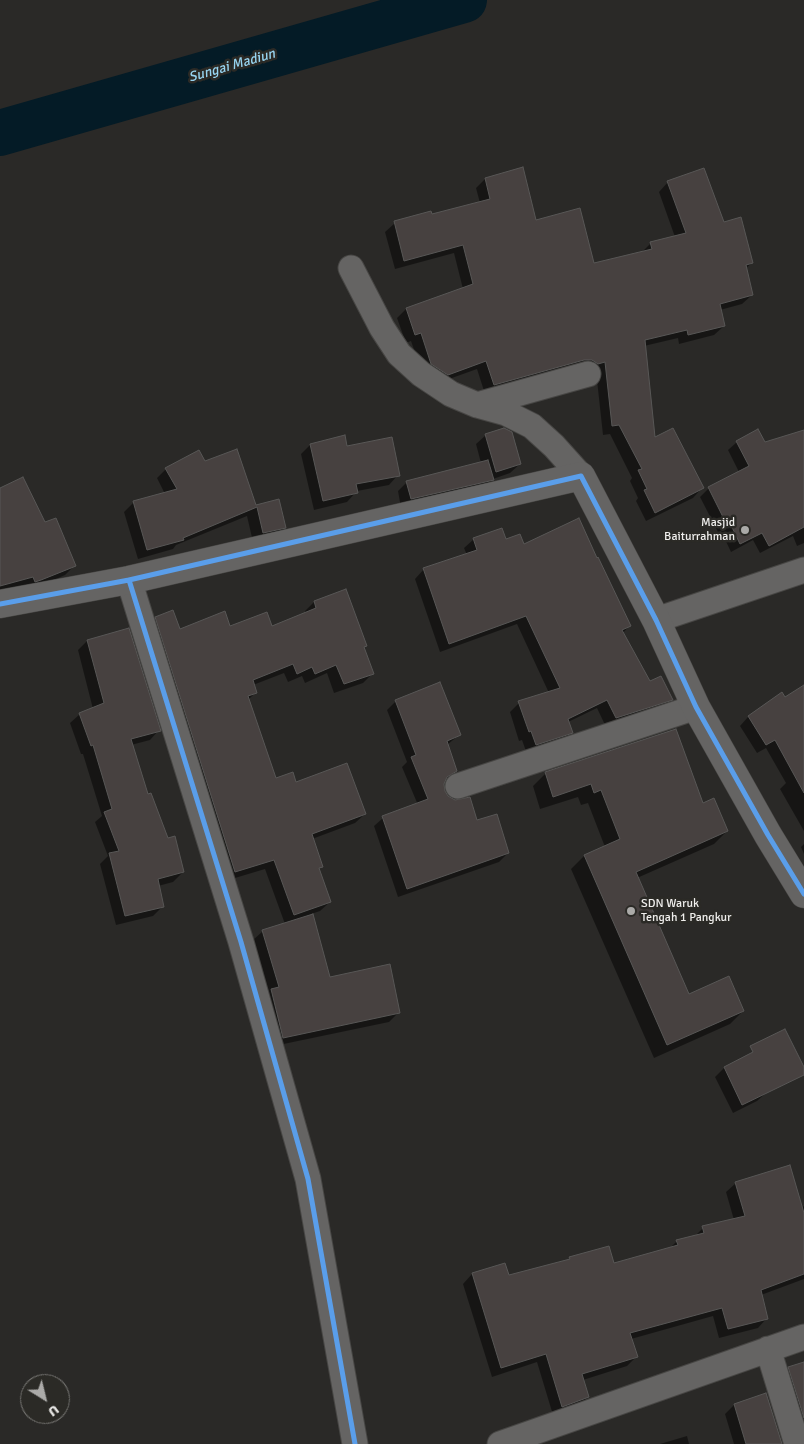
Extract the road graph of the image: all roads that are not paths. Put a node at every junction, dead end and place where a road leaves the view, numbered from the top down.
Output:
1 (351, 268) dead end
2 (588, 374) dead end
3 (477, 406) junction
4 (581, 476) junction
5 (804, 570) edge
6 (128, 580) junction
7 (0, 604) edge
8 (656, 620) junction
9 (696, 707) junction
10 (458, 786) dead end
11 (804, 894) edge
12 (804, 1337) edge
13 (768, 1349) junction
14 (355, 1444) edge
15 (500, 1444) edge
16 (798, 1444) edge

1 - 3 street
2 - 3 street
3 - 4 street
4 - 6 street
4 - 8 street
5 - 8 street
6 - 7 street
6 - 14 street
8 - 9 street
9 - 10 street
9 - 11 street
12 - 13 street
13 - 15 street
13 - 16 street

